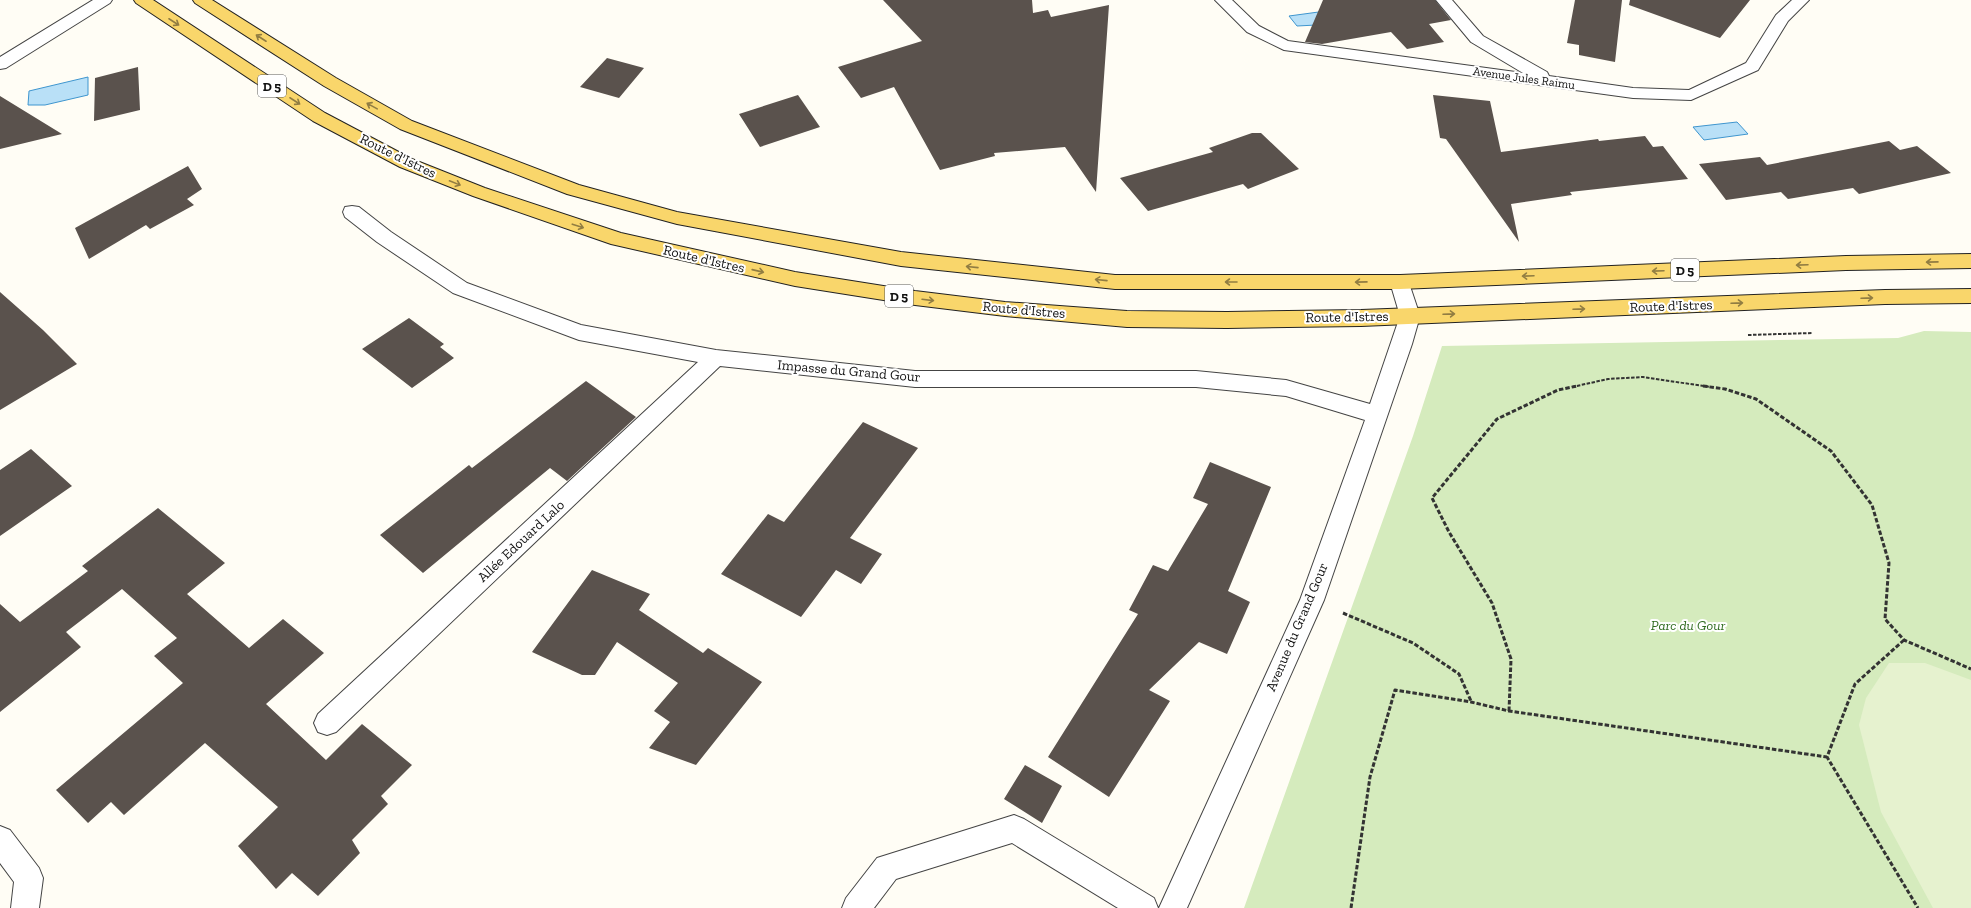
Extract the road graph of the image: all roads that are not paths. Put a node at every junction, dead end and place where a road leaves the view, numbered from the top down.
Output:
1 (104, 0) edge
2 (142, 0) edge
3 (201, 0) edge
4 (1223, 0) edge
5 (1444, 0) edge
6 (1801, 0) edge
7 (0, 64) edge
8 (1550, 82) junction
9 (352, 212) dead end
10 (1971, 261) edge
11 (1400, 282) junction
12 (1971, 296) edge
13 (1410, 316) junction
14 (716, 358) junction
15 (1377, 415) junction
16 (327, 723) dead end
17 (0, 840) edge
18 (25, 908) edge
19 (856, 908) edge
20 (1144, 908) edge
21 (1173, 908) edge

1 - 7 street
2 -> 13 main road, Route d'Istres / D 5
11 -> 3 main road, D 5
4 - 8 street, Avenue Jules Raimu
5 - 8 street
6 - 8 street, Avenue Jules Raimu
9 - 14 street, Impasse du Grand Gour
10 -> 11 main road, D 5
11 - 13 street
13 -> 12 main road, Route d'Istres / D 5
13 - 15 street, Avenue du Grand Gour
14 - 15 street, Impasse du Grand Gour
14 - 16 street, Allée Edouard Lalo
15 - 21 street, Avenue du Grand Gour
17 - 18 street
19 - 20 street

